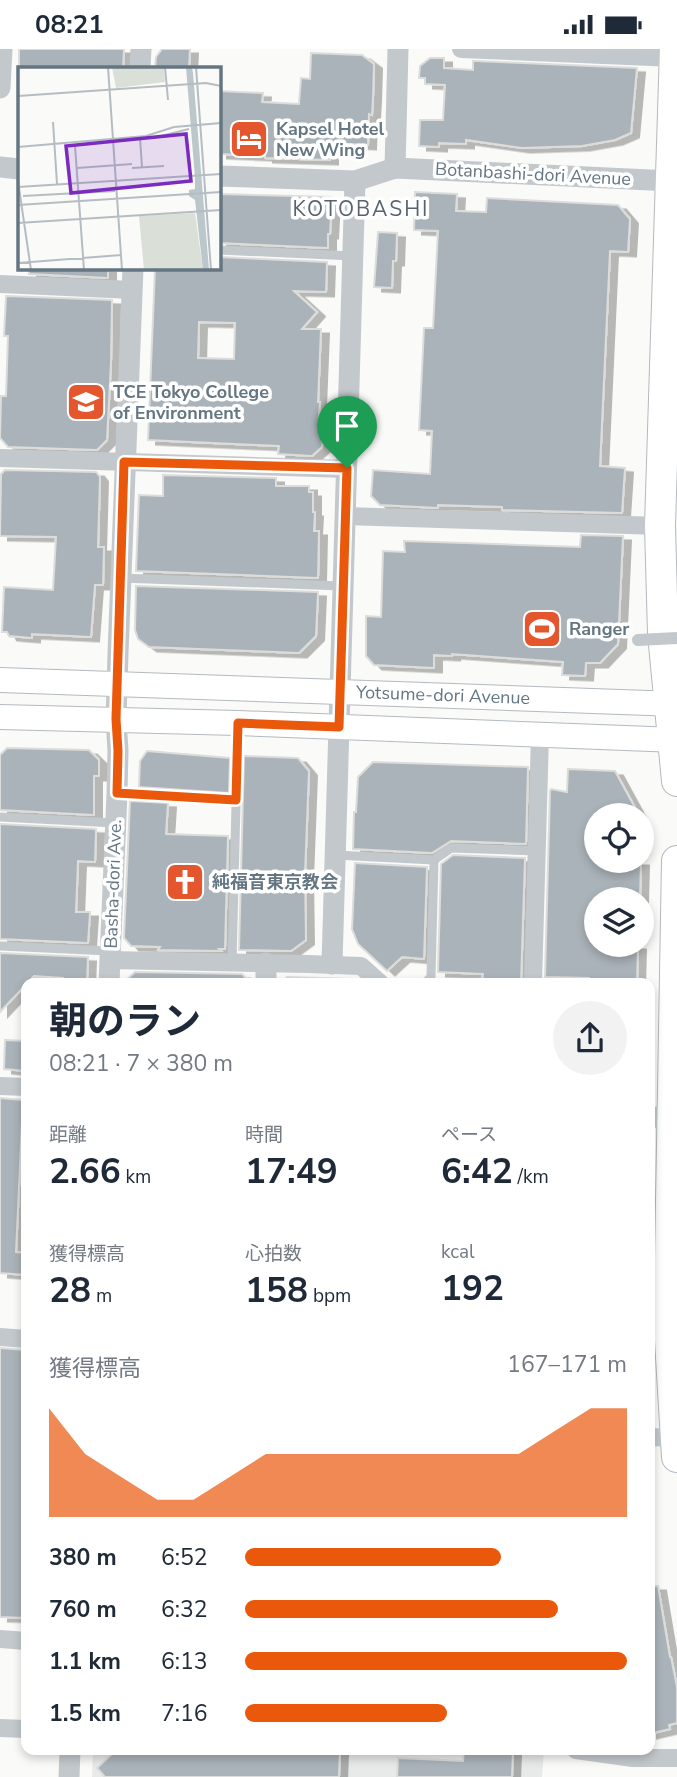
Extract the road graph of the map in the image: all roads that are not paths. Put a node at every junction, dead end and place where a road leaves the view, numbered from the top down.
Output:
1 (2, 49) edge
2 (141, 49) edge
3 (398, 49) edge
4 (461, 49) edge
5 (519, 50) edge
6 (675, 53) edge
7 (140, 67) edge
8 (0, 88) edge
9 (0, 167) edge
10 (395, 168) junction
11 (18, 169) edge
12 (220, 176) edge
13 (355, 181) junction
14 (671, 181) junction
15 (220, 250) edge
16 (353, 256) junction
17 (133, 269) edge
18 (0, 284) edge
19 (132, 290) junction
20 (0, 458) edge
21 (124, 462) junction
22 (347, 468) junction
23 (345, 516) junction
24 (660, 526) junction
25 (677, 559) edge
26 (121, 578) junction
27 (343, 586) junction
28 (659, 637) edge
29 (0, 680) edge
30 (117, 683) junction
31 (340, 691) junction
32 (674, 704) edge
33 (0, 717) edge
34 (116, 719) junction
35 (238, 723) junction
36 (339, 727) junction
37 (540, 735) junction
38 (676, 740) edge
39 (677, 781) edge
40 (117, 793) junction
41 (236, 800) junction
42 (0, 817) edge
43 (115, 823) junction
44 (536, 851) junction
45 (335, 855) junction
46 (434, 860) junction
47 (677, 861) edge
48 (0, 946) edge
49 (110, 955) junction
50 (232, 962) junction
51 (332, 964) junction
52 (266, 973) edge
53 (109, 978) edge
54 (374, 978) edge
55 (430, 978) edge
56 (533, 978) edge
57 (0, 1086) edge
58 (21, 1087) edge
59 (666, 1118) edge
60 (0, 1337) edge
61 (21, 1339) edge
62 (670, 1443) edge
63 (0, 1639) edge
64 (21, 1640) edge
65 (0, 1728) edge
66 (21, 1729) edge
67 (70, 1755) edge
68 (611, 1755) edge
69 (677, 1758) edge
70 (69, 1777) edge

1 - 8 street
2 - 7 street
3 - 10 street
4 - 5 street
5 - 6 street
6 - 14 highway
9 - 11 street
10 - 13 street
10 - 14 street, Botanbashi-dori Avenue
12 - 13 street
13 - 16 street
14 - 24 highway
15 - 16 lane
16 - 22 street
17 - 19 street, Basha-dori Ave.
18 - 19 street
19 - 21 street, Basha-dori Ave.
20 - 21 street
21 - 22 street
21 - 26 street, Basha-dori Ave.
22 - 23 street
23 - 24 street
23 - 27 street
24 - 28 highway
25 - 28 street
26 - 27 lane
26 - 30 street, Basha-dori Ave.
27 - 31 street
28 - 32 highway
29 - 30 main road, Yotsume-dori Avenue
30 - 31 main road, Yotsume-dori Avenue
30 - 34 street, Basha-dori Ave.
31 - 32 main road, Yotsume-dori Avenue
31 - 36 street
32 - 38 highway
33 - 34 main road, Yotsume-dori Avenue
34 - 35 main road, Yotsume-dori Avenue
34 - 40 street, Basha-dori Ave.
35 - 36 main road, Yotsume-dori Avenue
35 - 41 lane
36 - 37 main road, Yotsume-dori Avenue
36 - 45 street
37 - 38 main road, Yotsume-dori Avenue
37 - 44 street
38 - 39 highway
40 - 41 lane
40 - 43 street, Basha-dori Ave.
41 - 50 lane
42 - 43 lane
43 - 49 street, Basha-dori Ave.
44 - 46 lane
44 - 56 street
45 - 46 lane
45 - 51 street
46 - 55 lane
47 - 59 highway
48 - 49 lane
49 - 50 street
49 - 53 street, Basha-dori Ave.
50 - 52 street
51 - 52 street
51 - 54 street
57 - 58 street
59 - 62 highway
60 - 61 street
63 - 64 street
65 - 66 street
67 - 70 street
68 - 69 street

